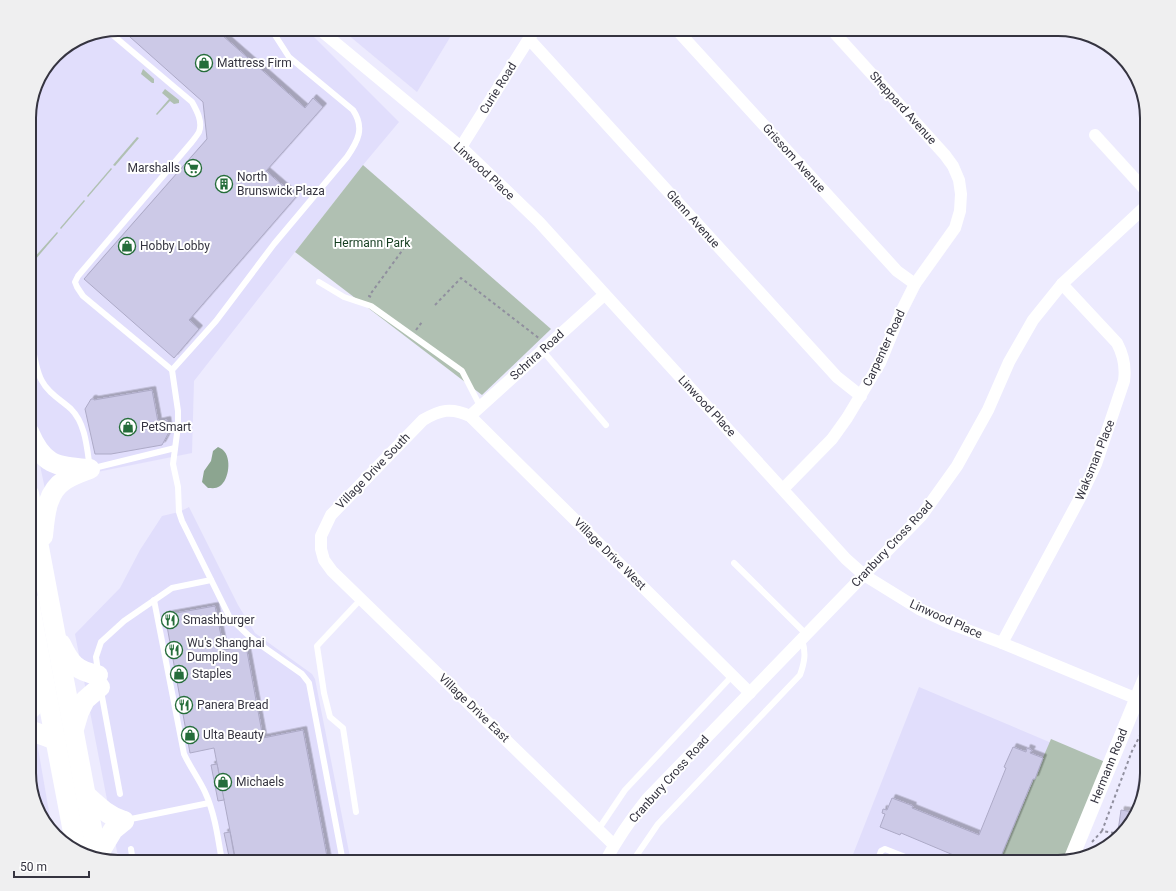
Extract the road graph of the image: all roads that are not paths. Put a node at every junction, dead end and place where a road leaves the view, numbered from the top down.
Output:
1 (114, 36) edge
2 (276, 36) edge
3 (326, 36) edge
4 (531, 36) edge
5 (534, 36) edge
6 (682, 36) edge
7 (837, 36) edge
8 (1095, 135) dead end
9 (461, 147) junction
10 (1140, 184) edge
11 (961, 194) joint
12 (1140, 212) edge
13 (318, 282) dead end
14 (915, 284) junction
15 (1062, 284) junction
16 (604, 295) junction
17 (541, 344) junction
18 (36, 359) edge
19 (172, 370) junction
20 (862, 396) junction
21 (480, 406) junction
22 (470, 416) junction
23 (606, 425) dead end
24 (36, 445) edge
25 (175, 448) junction
26 (90, 469) junction
27 (783, 488) junction
28 (36, 531) edge
29 (41, 557) junction
30 (734, 563) dead end
31 (332, 571) joint
32 (864, 575) junction
33 (211, 580) junction
34 (361, 599) junction
35 (154, 600) junction
36 (55, 630) junction
37 (804, 637) junction
38 (36, 638) edge
39 (1002, 643) junction
40 (43, 676) junction
41 (732, 676) junction
42 (99, 681) junction
43 (750, 693) junction
44 (1140, 700) edge
45 (36, 702) edge
46 (1140, 706) edge
47 (74, 731) junction
48 (36, 733) edge
49 (56, 740) junction
50 (120, 794) dead end
51 (86, 795) junction
52 (209, 803) junction
53 (356, 812) dead end
54 (124, 821) junction
55 (598, 830) junction
56 (75, 842) edge
57 (614, 845) junction
58 (131, 848) dead end
59 (97, 852) edge
60 (100, 852) edge
61 (1075, 853) edge
62 (132, 855) edge
63 (221, 855) edge
64 (342, 855) edge
65 (609, 855) edge
66 (637, 855) edge
67 (880, 855) edge
68 (900, 855) edge

1 - 19 lane
2 - 19 lane
3 - 9 street, Linwood Place
4 - 9 street, Curie Road
5 - 20 street, Glenn Avenue
6 - 14 street, Grissom Avenue
7 - 11 street, Sheppard Avenue
8 - 10 street
9 - 16 street, Linwood Place
11 - 14 street, Carpenter Road
12 - 15 street, Cranbury Cross Road
13 - 21 lane
14 - 20 street, Carpenter Road
15 - 32 street, Cranbury Cross Road
15 - 39 street, Waksman Place
16 - 17 street, Schrira Road
16 - 27 street, Linwood Place
17 - 21 street, Schrira Road
17 - 23 lane
18 - 26 lane
19 - 25 lane
20 - 27 street, Carpenter Road
21 - 22 street, Schrira Road
22 - 31 street, Village Drive South
22 - 41 street, Village Drive West
24 - 26 highway
25 - 26 lane
25 - 33 lane
26 - 29 highway
27 - 32 street, Linwood Place
28 - 29 highway
29 - 36 highway
30 - 37 lane
31 - 34 street, Village Drive East
32 - 37 street, Cranbury Cross Road
32 - 39 street, Linwood Place
33 - 35 lane
33 - 64 lane
34 - 53 lane
34 - 55 street, Village Drive East
35 - 42 lane
35 - 52 lane
36 - 42 highway
36 - 47 highway
37 - 43 street, Cranbury Cross Road
37 - 66 lane
38 - 40 highway
39 - 44 street, Linwood Place
40 - 45 highway
40 - 49 highway
41 - 43 street, Village Drive West
41 - 55 lane
42 - 47 highway
42 - 50 lane
43 - 57 street, Cranbury Cross Road
46 - 61 street, Hermann Road
47 - 51 highway
48 - 49 highway
49 - 56 highway
51 - 54 highway
51 - 59 highway
52 - 54 lane
52 - 63 lane
54 - 60 highway
55 - 57 street, Village Drive East
57 - 65 street, Cranbury Cross Road
58 - 62 lane
67 - 68 lane

